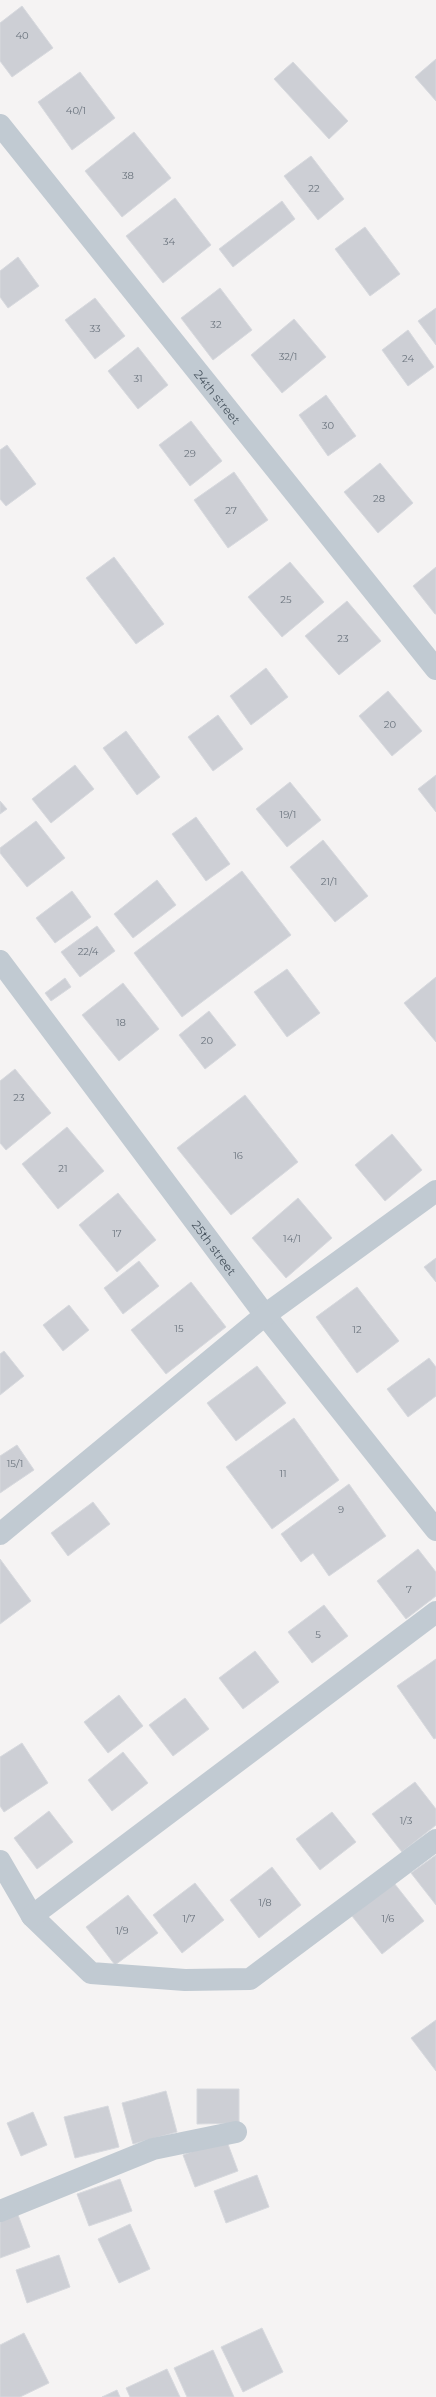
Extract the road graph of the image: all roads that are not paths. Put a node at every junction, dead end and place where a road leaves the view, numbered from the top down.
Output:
1 (0, 125) edge
2 (436, 669) edge
3 (0, 961) edge
4 (436, 1191) edge
5 (265, 1315) junction
6 (436, 1530) edge
7 (0, 1534) edge
8 (436, 1612) edge
9 (436, 1840) edge
10 (0, 1861) edge
11 (32, 1916) junction
12 (236, 2132) dead end
13 (0, 2211) edge

1 - 2 street, 24th street
3 - 5 street, 25th street
4 - 5 street
5 - 6 street, 25th street
5 - 7 street
8 - 11 street
9 - 11 street
10 - 11 street
12 - 13 street

